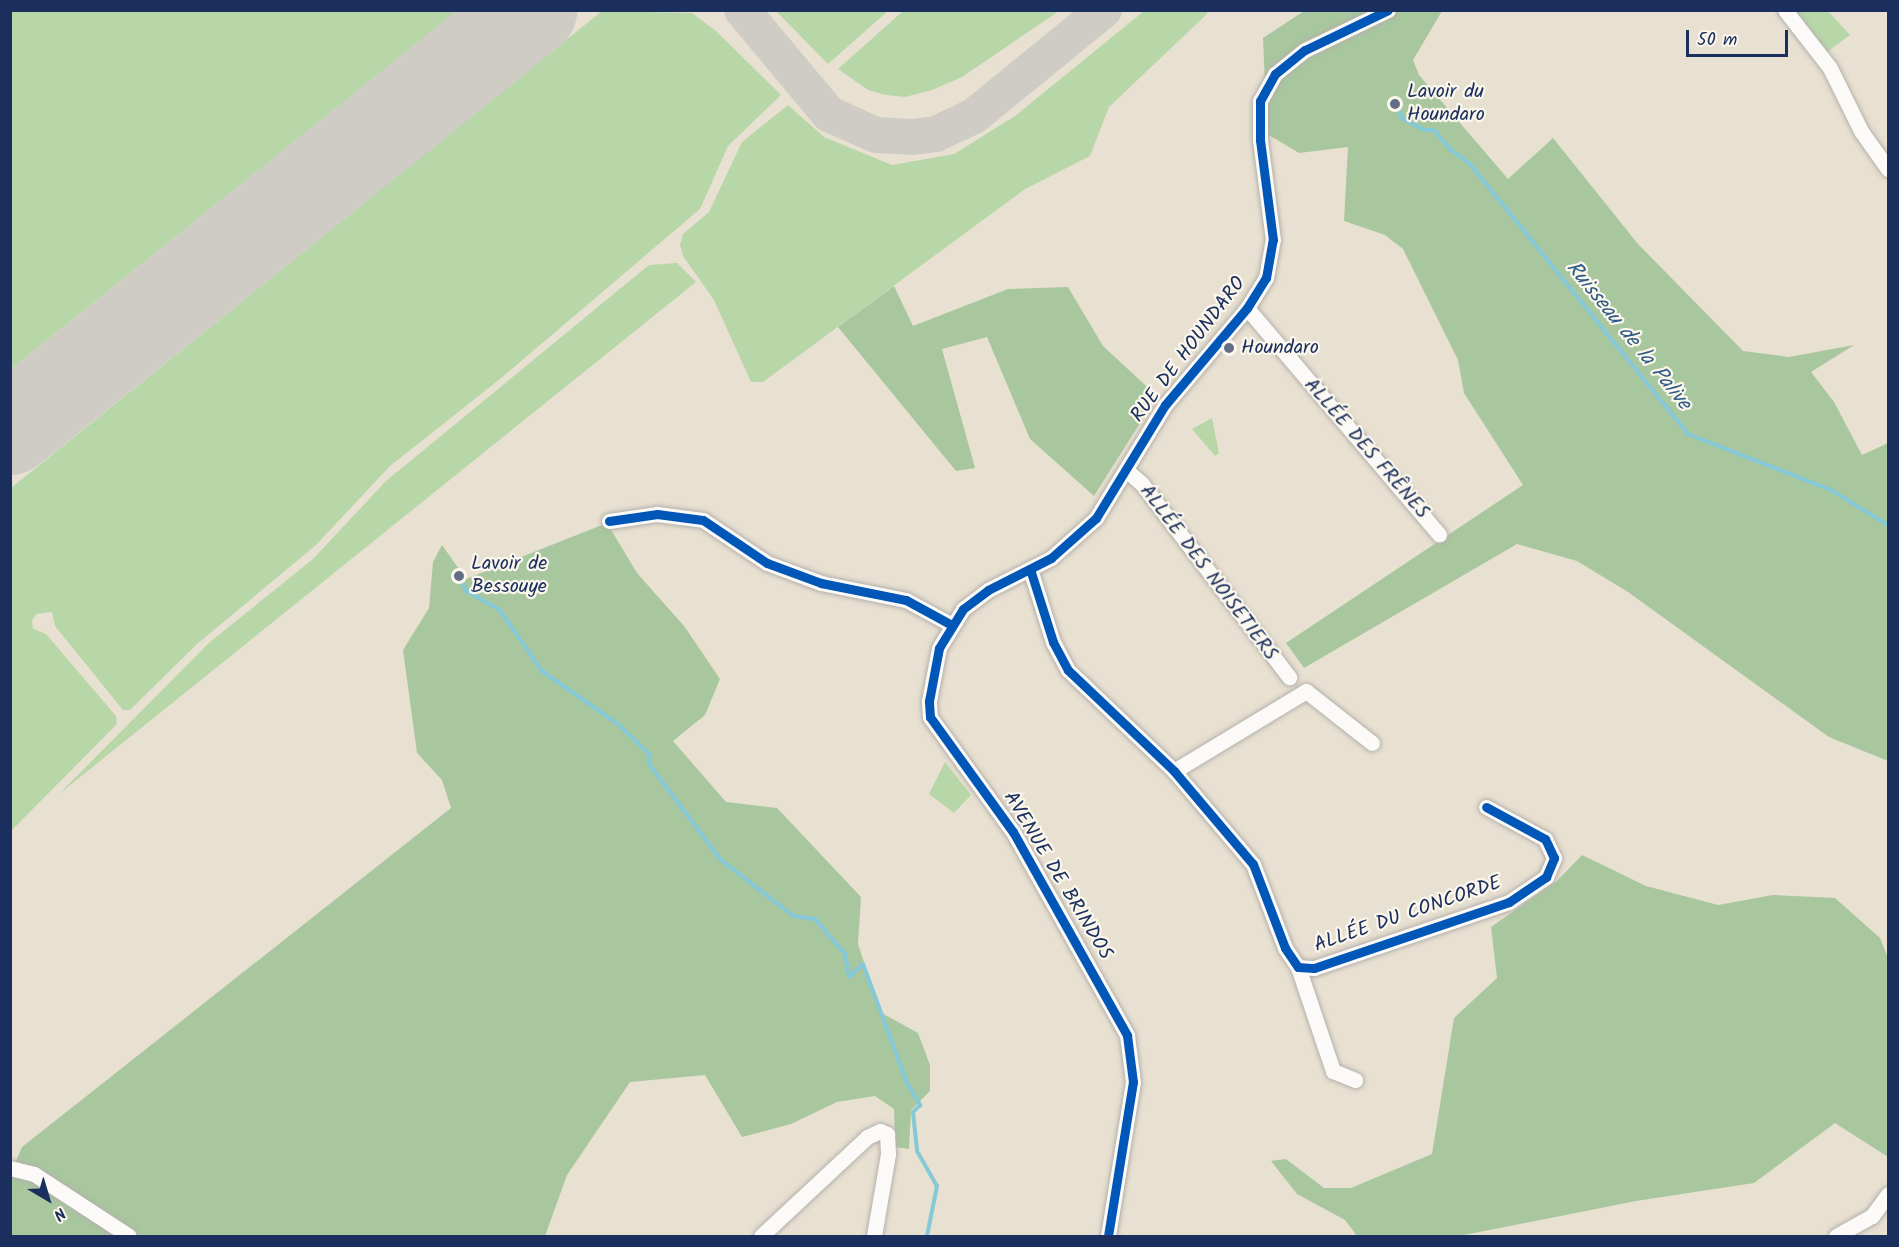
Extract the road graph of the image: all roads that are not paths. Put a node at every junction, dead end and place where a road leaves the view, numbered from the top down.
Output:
1 (1388, 10) edge
2 (1785, 10) edge
3 (1888, 169) edge
4 (1246, 308) junction
5 (1126, 470) junction
6 (609, 521) dead end
7 (1439, 534) dead end
8 (1030, 568) junction
9 (950, 624) junction
10 (1289, 677) dead end
11 (1372, 743) dead end
12 (1174, 771) junction
13 (1486, 807) dead end
14 (1298, 967) junction
15 (1355, 1080) dead end
16 (10, 1168) edge
17 (1888, 1194) edge
18 (129, 1236) edge
19 (761, 1236) edge
20 (874, 1236) edge
21 (1108, 1236) edge
22 (1836, 1236) edge

1 - 4 street, RUE DE HOUNDARO
2 - 3 street
4 - 5 street, RUE DE HOUNDARO
4 - 7 street, ALLÉE DES FRÊNES
5 - 8 street, RUE DE HOUNDARO
5 - 10 street, ALLÉE DES NOISETIERS
6 - 9 street
8 - 9 street, RUE DE HOUNDARO
8 - 12 street, ALLÉE DU CONCORDE
9 - 21 street, AVENUE DE BRINDOS
11 - 12 street
12 - 14 street, ALLÉE DU CONCORDE
13 - 14 street, ALLÉE DU CONCORDE
14 - 15 street
16 - 18 street
17 - 22 street
19 - 20 street

